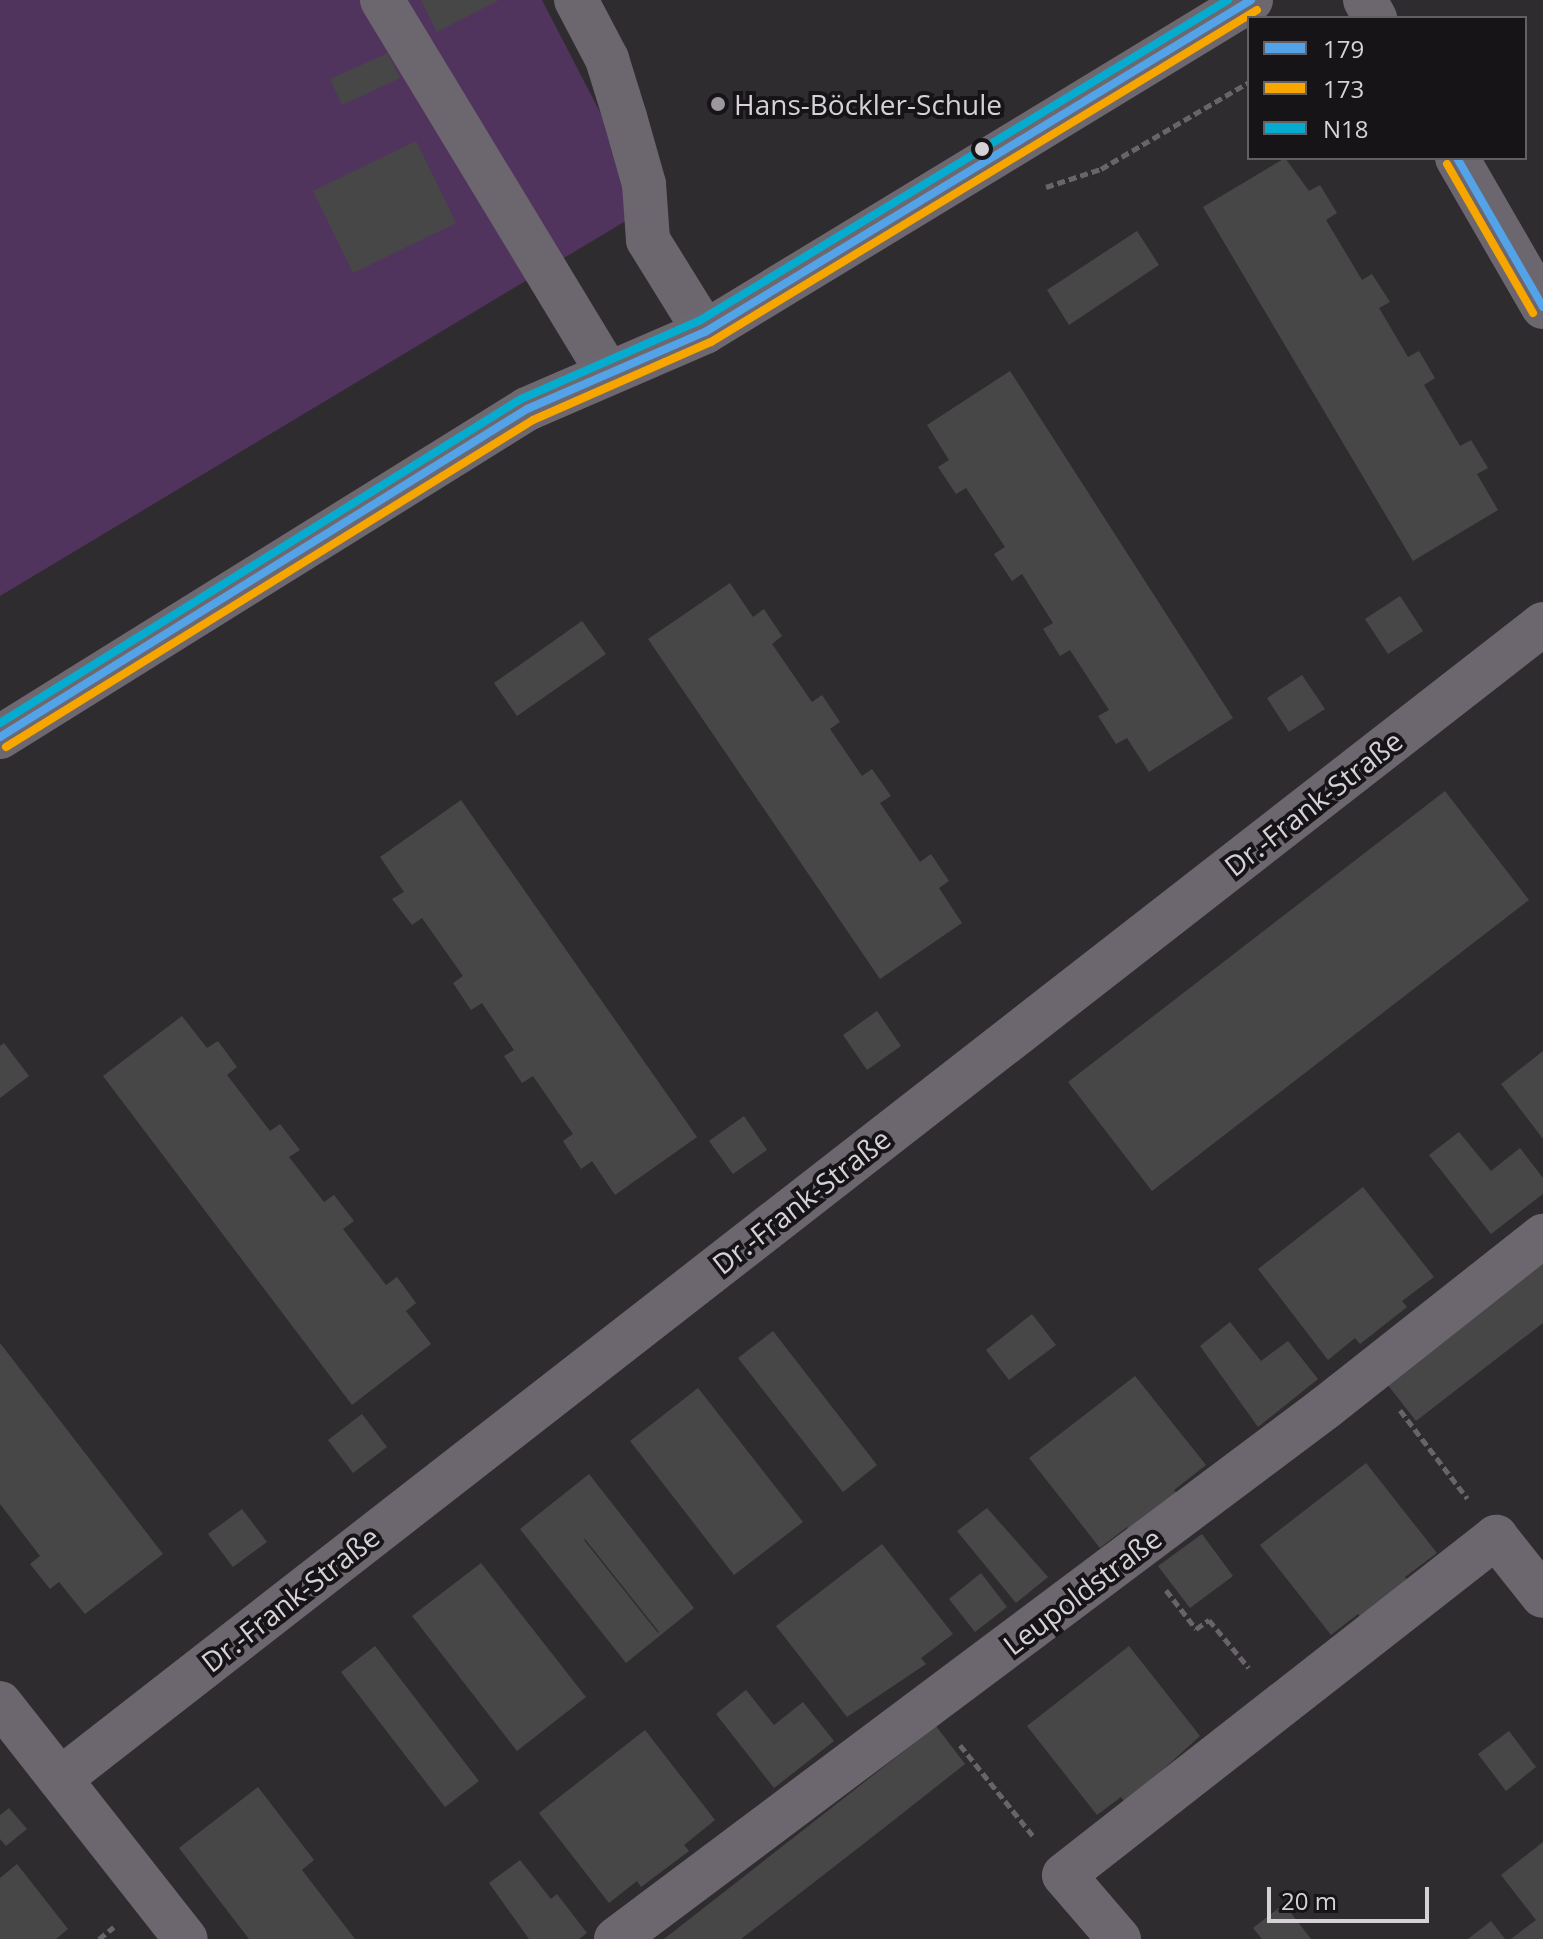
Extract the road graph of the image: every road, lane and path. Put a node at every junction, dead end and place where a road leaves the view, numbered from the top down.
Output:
1 (382, 0) edge
2 (576, 0) edge
3 (1251, 0) edge
4 (1247, 83) edge
5 (1458, 160) edge
6 (1101, 169) dead end
7 (1543, 307) edge
8 (705, 332) junction
9 (607, 372) junction
10 (1543, 624) edge
11 (0, 737) edge
12 (1543, 1236) edge
13 (1371, 1373) junction
14 (1496, 1537) junction
15 (1135, 1551) junction
16 (1543, 1596) edge
17 (0, 1703) edge
18 (1280, 1705) junction
19 (929, 1706) junction
20 (60, 1779) junction
21 (1064, 1875) junction
22 (186, 1939) edge
23 (616, 1939) edge
24 (1119, 1939) edge

1 - 9 street
2 - 8 street
3 - 8 main road
4 - 6 path
5 - 7 street
8 - 9 main road
9 - 11 main road
10 - 20 street, Dr.-Frank-Straße
12 - 13 street, Leupoldstraße
13 - 14 path
13 - 15 street, Leupoldstraße
14 - 16 street
14 - 18 street
15 - 18 path
15 - 19 street, Leupoldstraße
17 - 20 street
18 - 21 street
19 - 21 path
19 - 23 street, Leupoldstraße
20 - 22 street
21 - 24 street

